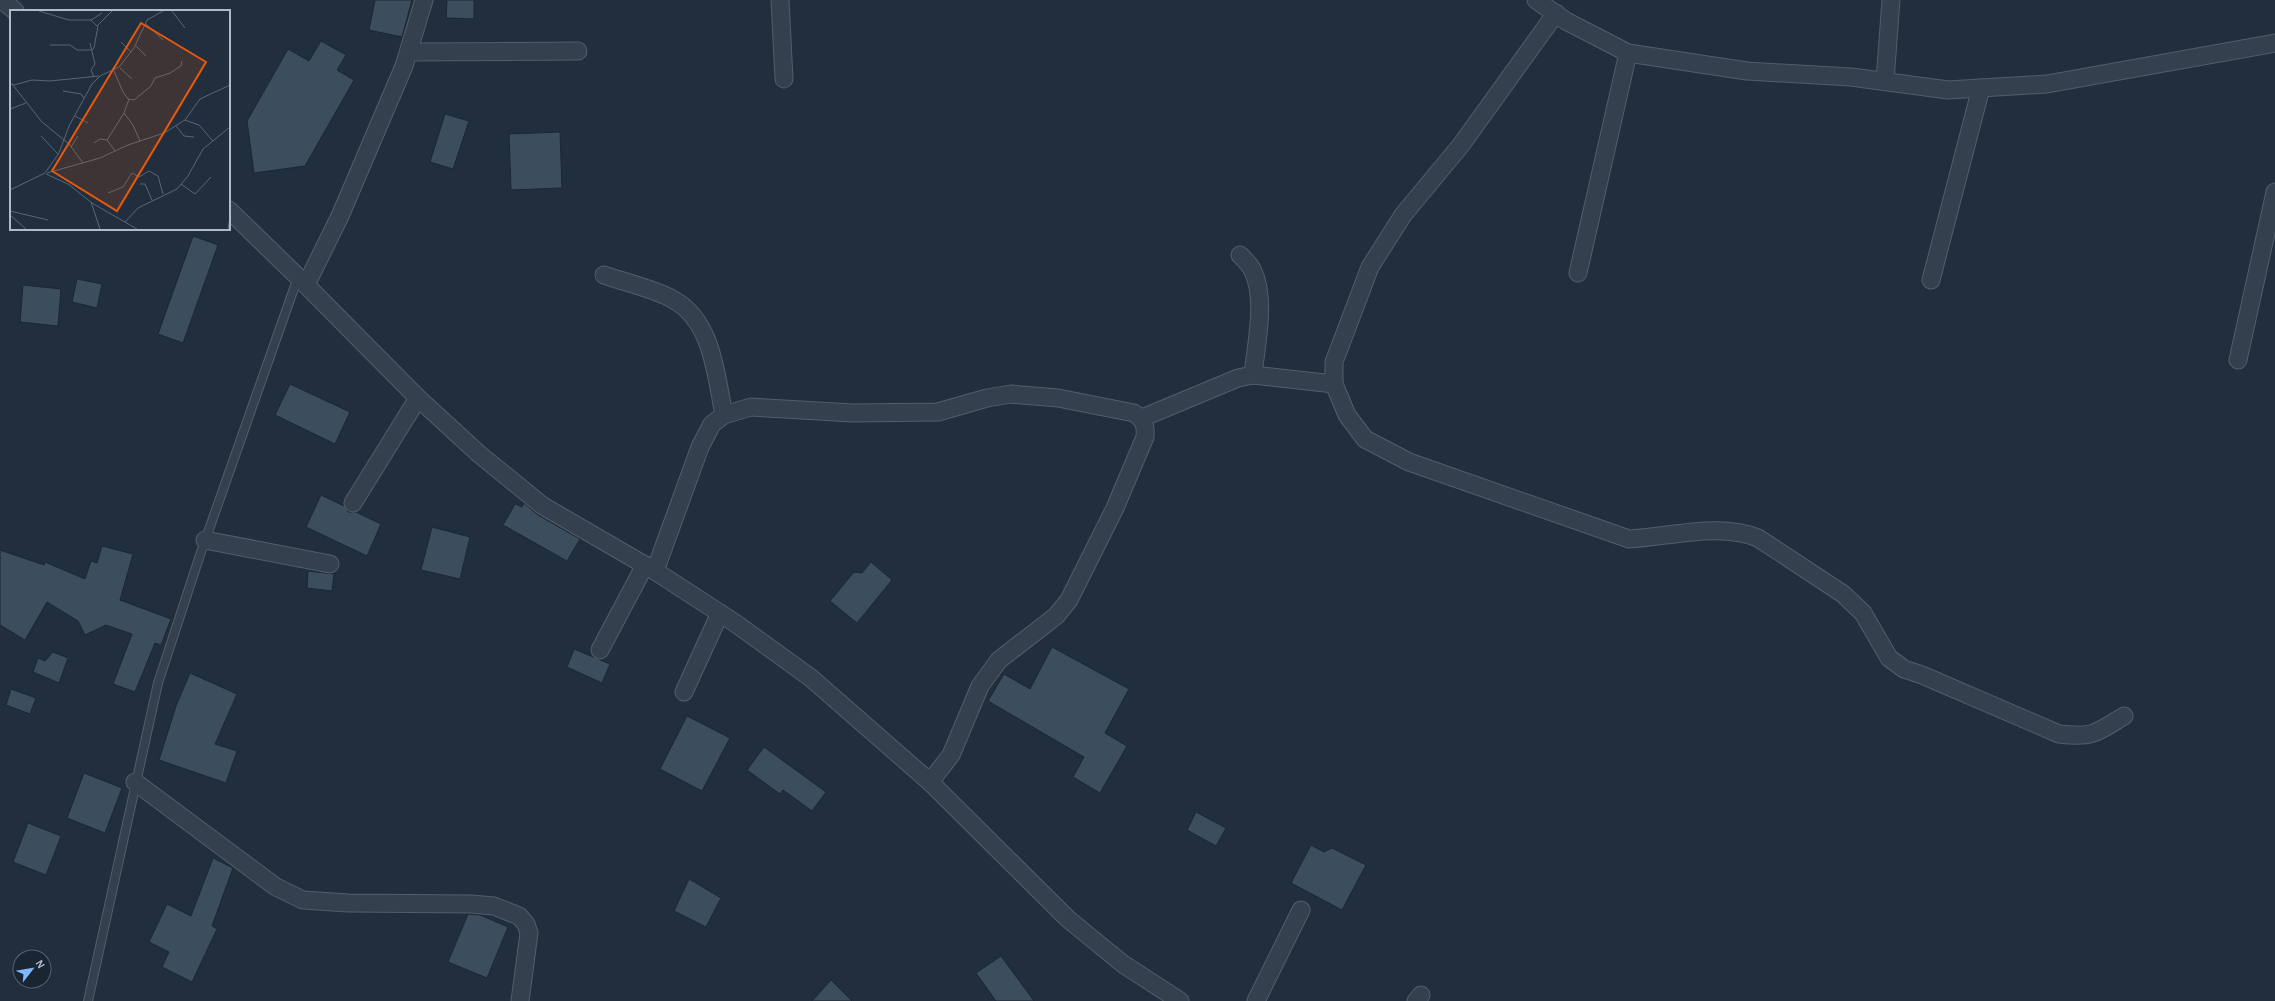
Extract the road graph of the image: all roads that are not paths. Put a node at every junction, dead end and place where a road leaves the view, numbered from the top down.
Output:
1 (2, 0) edge
2 (424, 0) edge
3 (780, 0) edge
4 (1536, 0) edge
5 (1891, 0) edge
6 (14, 10) edge
7 (1556, 14) junction
8 (2275, 43) edge
9 (578, 51) dead end
10 (409, 52) junction
11 (1628, 53) junction
12 (784, 79) dead end
13 (1885, 81) junction
14 (1981, 88) junction
15 (2275, 192) edge
16 (230, 211) edge
17 (1240, 255) dead end
18 (1578, 273) dead end
19 (604, 275) dead end
20 (1931, 280) dead end
21 (302, 281) junction
22 (2238, 360) dead end
23 (1253, 375) junction
24 (1334, 384) junction
25 (418, 398) junction
26 (724, 415) junction
27 (1142, 418) junction
28 (353, 503) dead end
29 (205, 540) junction
30 (330, 564) dead end
31 (650, 568) junction
32 (720, 614) junction
33 (600, 650) dead end
34 (684, 692) dead end
35 (2124, 716) dead end
36 (135, 782) junction
37 (930, 782) junction
38 (1301, 910) dead end
39 (88, 1001) edge
40 (520, 1001) edge
41 (1180, 1001) edge
42 (1256, 1001) edge

1 - 6 street
2 - 10 street
3 - 12 street
4 - 7 street
5 - 13 street
7 - 11 street
7 - 24 street
8 - 14 street
9 - 10 street
10 - 21 street
11 - 13 street
11 - 18 street
13 - 14 street
14 - 20 street
15 - 22 street
16 - 21 street
17 - 23 street
19 - 26 street
21 - 25 street
21 - 29 lane
23 - 24 street
23 - 27 street
24 - 35 street
25 - 28 street
25 - 31 street
26 - 27 street
26 - 31 street
27 - 37 street
29 - 30 street
29 - 36 lane
31 - 32 street
31 - 33 street
32 - 34 street
32 - 37 street
36 - 39 lane
36 - 40 street
37 - 41 street
38 - 42 street

